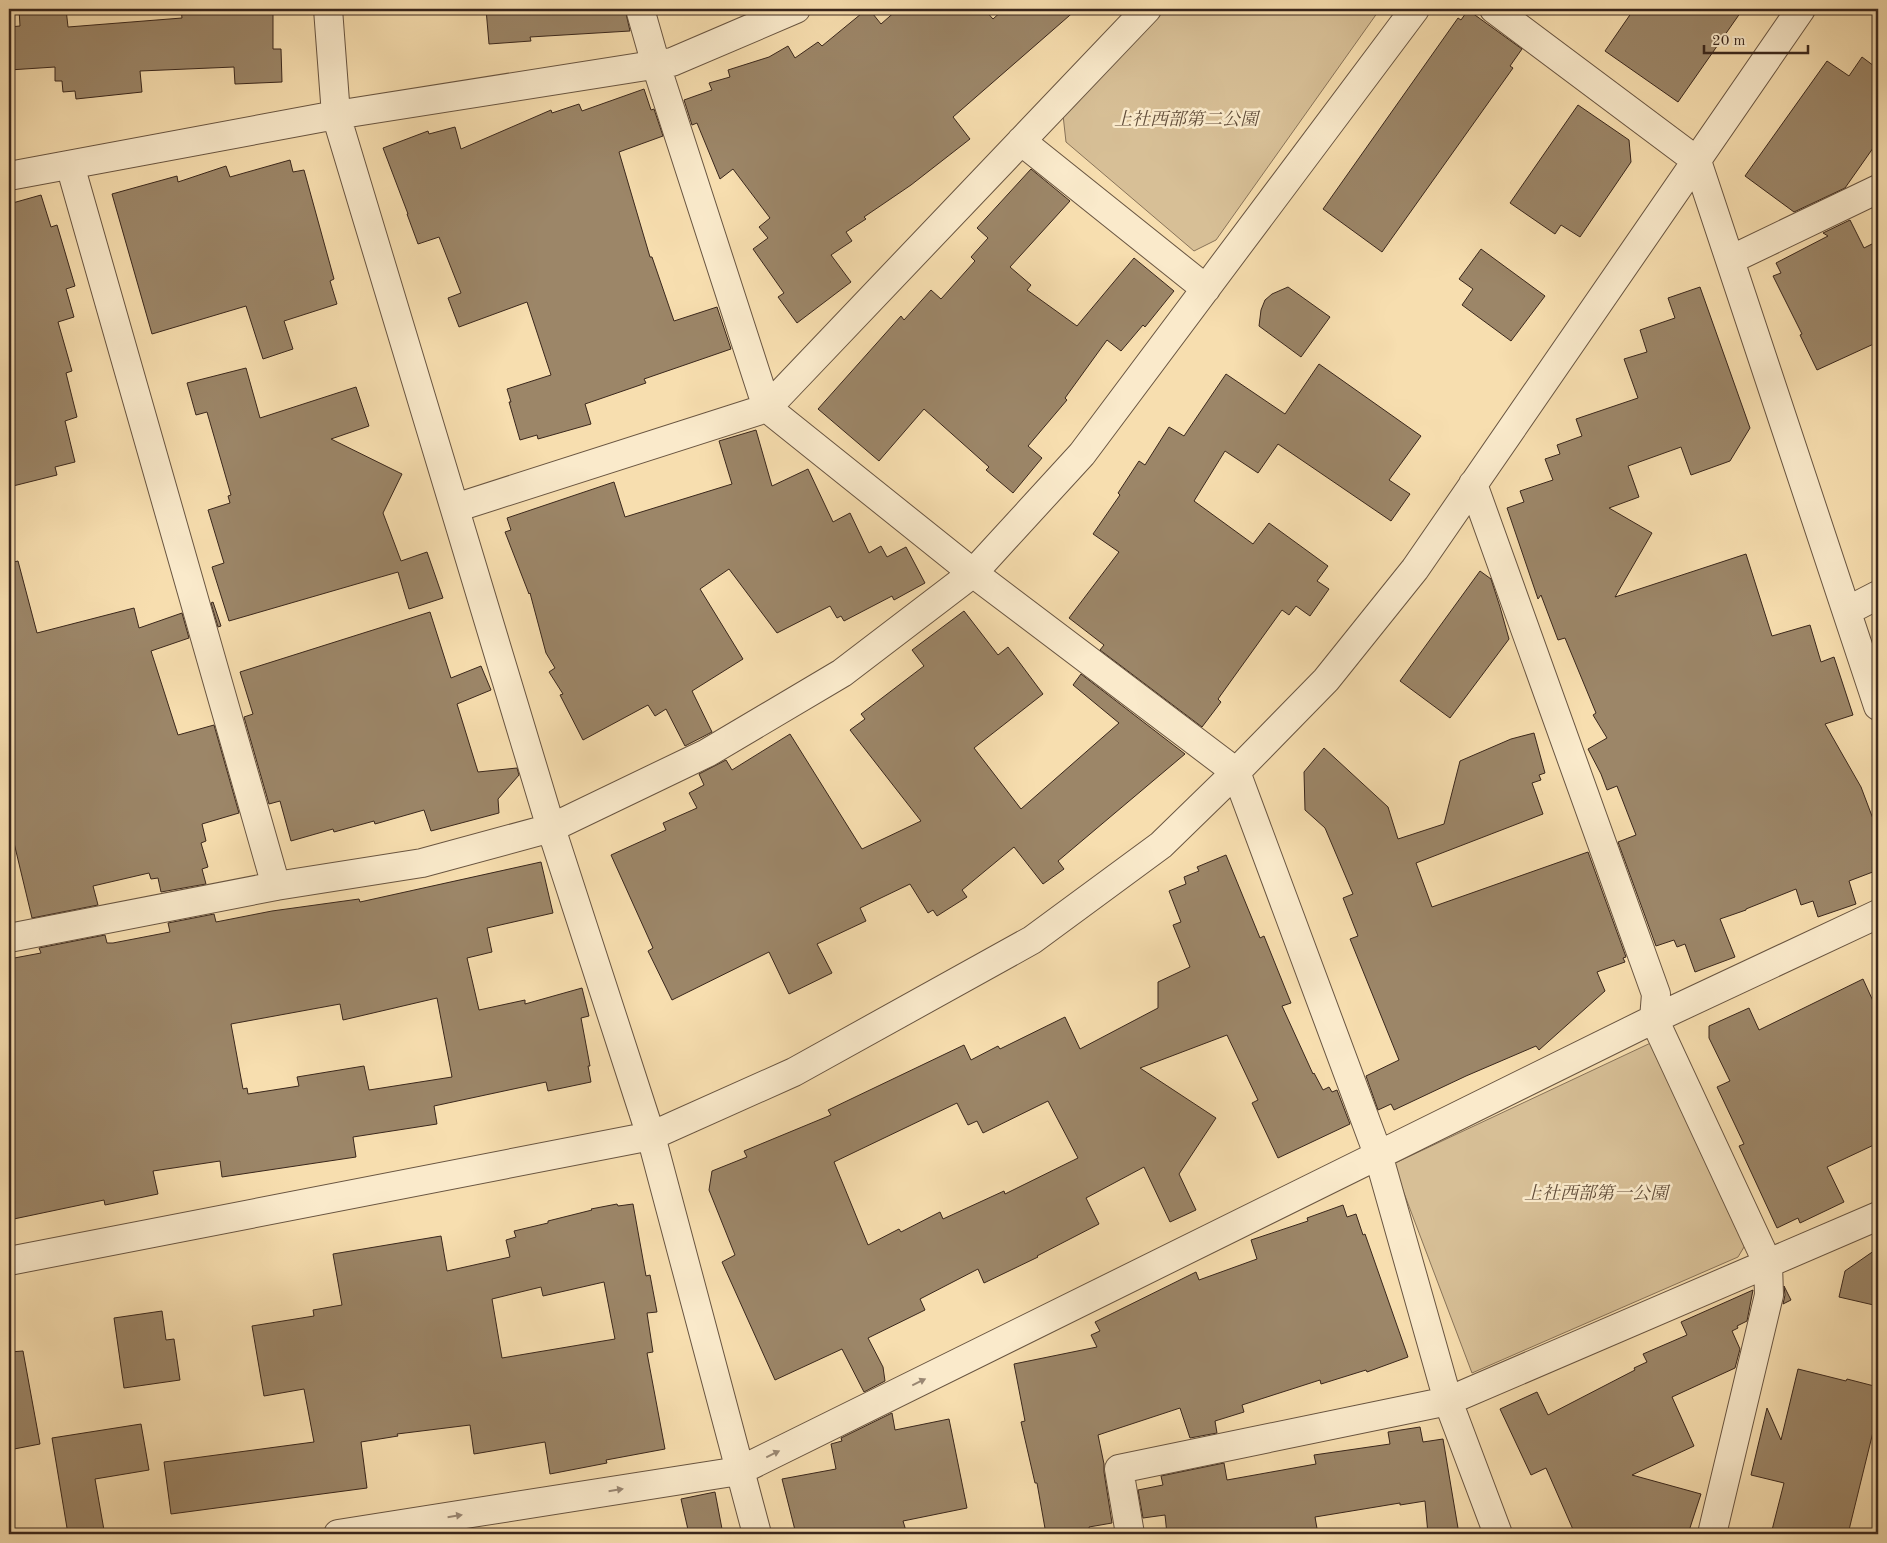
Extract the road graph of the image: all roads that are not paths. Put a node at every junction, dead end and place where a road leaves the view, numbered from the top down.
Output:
1 (328, 9) edge
2 (640, 9) edge
3 (796, 9) edge
4 (1146, 9) edge
5 (1415, 9) edge
6 (1494, 9) edge
7 (1801, 9) edge
8 (656, 65) junction
9 (336, 114) junction
10 (1021, 141) junction
11 (1697, 161) junction
12 (70, 165) junction
13 (9, 176) edge
14 (1878, 189) edge
15 (1730, 260) junction
16 (1206, 289) junction
17 (767, 408) junction
18 (1473, 484) junction
19 (455, 508) junction
20 (973, 572) junction
21 (1878, 595) edge
22 (1847, 611) junction
23 (1878, 706) edge
24 (1236, 772) junction
25 (551, 828) junction
26 (276, 886) junction
27 (1878, 914) edge
28 (9, 937) edge
29 (1654, 1019) junction
30 (651, 1136) junction
31 (1378, 1154) junction
32 (1878, 1216) edge
33 (9, 1261) edge
34 (1768, 1264) junction
35 (1448, 1401) junction
36 (739, 1471) junction
37 (338, 1534) edge
38 (757, 1534) edge
39 (1130, 1534) edge
40 (1498, 1534) edge
41 (1712, 1534) edge

1 - 9 street
2 - 8 street
3 - 8 street
4 - 10 street
5 - 16 street
6 - 11 street
7 - 11 street
8 - 9 street
8 - 17 street
9 - 12 street
9 - 19 street
10 - 16 street
10 - 17 street
11 - 15 street
11 - 18 street
12 - 13 street
12 - 26 street
14 - 15 street
15 - 22 street
16 - 20 street
17 - 19 street
17 - 20 street
18 - 24 street
18 - 29 street
19 - 25 street
20 - 24 street
20 - 25 street
21 - 22 street
22 - 23 street
24 - 30 street
24 - 31 street
25 - 26 street
25 - 30 street
26 - 28 street
27 - 29 street
29 - 31 street
29 - 34 street
30 - 33 street
30 - 36 street
31 - 35 street
36 -> 31 street
32 - 34 street
34 - 35 street
34 - 41 street
35 - 39 street
35 - 40 street
37 -> 36 street
36 - 38 street

